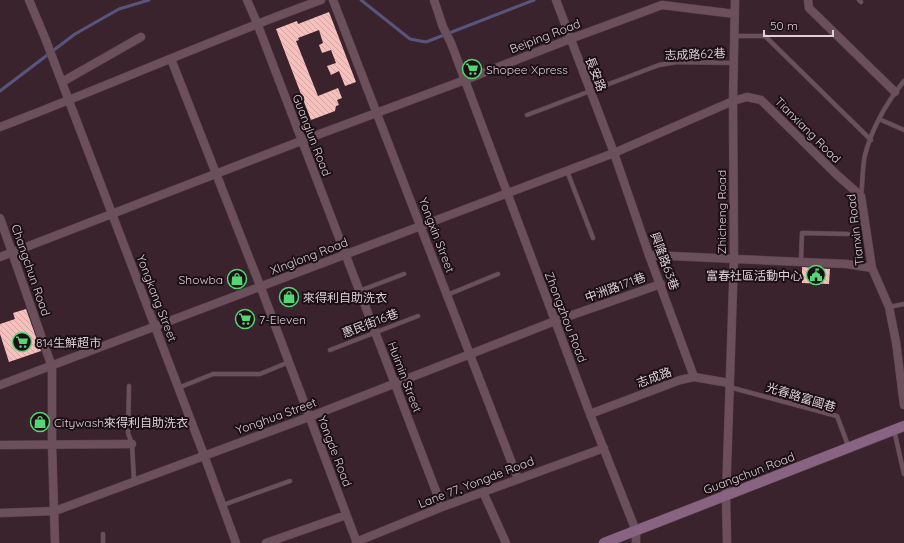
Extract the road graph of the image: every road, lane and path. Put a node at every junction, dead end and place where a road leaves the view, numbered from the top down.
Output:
1 (29, 0) edge
2 (247, 0) edge
3 (321, 0) edge
4 (333, 0) edge
5 (434, 0) edge
6 (735, 0) edge
7 (808, 0) edge
8 (557, 1) edge
9 (661, 3) edge
10 (735, 14) junction
11 (257, 23) junction
12 (735, 36) junction
13 (141, 37) dead end
14 (570, 39) junction
15 (171, 58) junction
16 (734, 63) junction
17 (465, 80) junction
18 (904, 81) edge
19 (62, 82) junction
20 (590, 91) junction
21 (895, 92) junction
22 (69, 101) junction
23 (733, 101) junction
24 (377, 114) junction
25 (527, 115) dead end
26 (879, 119) junction
27 (0, 127) edge
28 (904, 130) edge
29 (871, 140) junction
30 (301, 141) junction
31 (614, 153) junction
32 (567, 171) junction
33 (216, 174) junction
34 (507, 194) junction
35 (861, 196) junction
36 (112, 214) junction
37 (0, 218) edge
38 (420, 226) junction
39 (848, 234) dead end
40 (593, 238) dead end
41 (12, 252) junction
42 (345, 255) junction
43 (649, 255) junction
44 (0, 257) edge
45 (734, 258) junction
46 (801, 261) junction
47 (872, 268) junction
48 (404, 274) dead end
49 (498, 274) dead end
50 (661, 284) junction
51 (261, 288) junction
52 (359, 291) junction
53 (447, 295) junction
54 (904, 304) edge
55 (889, 307) junction
56 (418, 316) dead end
57 (555, 321) junction
58 (155, 326) junction
59 (375, 332) junction
60 (330, 350) dead end
61 (470, 354) junction
62 (289, 362) junction
63 (52, 367) junction
64 (694, 377) junction
65 (0, 378) edge
66 (13, 380) junction
67 (394, 383) junction
68 (0, 385) edge
69 (729, 385) junction
70 (129, 386) dead end
71 (178, 388) junction
72 (904, 405) edge
73 (590, 414) junction
74 (309, 417) junction
75 (904, 426) edge
76 (894, 430) junction
77 (52, 444) junction
78 (132, 444) junction
79 (0, 445) edge
80 (604, 448) junction
81 (849, 448) junction
82 (204, 455) junction
83 (904, 474) edge
84 (518, 479) junction
85 (290, 481) dead end
86 (134, 482) junction
87 (483, 492) junction
88 (726, 496) junction
89 (222, 505) junction
90 (442, 507) junction
91 (55, 511) junction
92 (0, 513) edge
93 (346, 515) junction
94 (636, 531) junction
95 (103, 534) dead end
96 (357, 542) edge
97 (55, 543) edge
98 (103, 543) edge
99 (236, 543) edge
100 (266, 543) edge
101 (506, 543) edge
102 (604, 543) edge
103 (636, 543) edge
104 (727, 543) edge

1 - 19 street, Yongkang Street
2 - 11 street, Guanglun Road
3 - 11 street
4 - 24 street, Yongxin Street
5 - 17 street, Zhongzhou Road
6 - 10 street, Zhicheng Road
7 - 21 street
8 - 14 street, 長安路
9 - 10 street, Beiping Road
9 - 14 street, Beiping Road
10 - 12 street, Zhicheng Road
11 - 15 street
11 - 30 street, Guanglun Road
12 - 16 street, Zhicheng Road
12 - 29 lane
13 - 19 street
14 - 17 street, Beiping Road
14 - 20 street, 長安路
15 - 22 street
15 - 33 street, Yongde Road
16 - 20 lane, 志成路62巷
16 - 23 street, Zhicheng Road
17 - 24 street, Beiping Road
17 - 34 street, Zhongzhou Road
18 - 21 lane, Tianxin Road
19 - 22 street, Yongkang Street
20 - 25 lane, 志成路62巷
20 - 31 street, 長安路
21 - 26 lane, Tianxin Road
22 - 27 street
22 - 36 street, Yongkang Street
23 - 31 street, Tianxiang Road
23 - 35 street, Tianxiang Road
23 - 45 street, Zhicheng Road
24 - 30 street, Beiping Road
24 - 38 street, Yongxin Street
26 - 28 lane
26 - 29 lane, Tianxin Road
29 - 35 lane, Tianxin Road
30 - 33 street, Beiping Road
30 - 42 street, Guanglun Road
31 - 32 street, XInglong Road
31 - 43 street, 興隆路63巷
32 - 34 street, XInglong Road
32 - 40 lane
33 - 36 street, Beiping Road
33 - 51 street, Yongde Road
34 - 38 street, XInglong Road
34 - 57 street, Zhongzhou Road
35 - 47 street, Tianxin Road
36 - 41 street, Beiping Road
36 - 58 street, Yongkang Street
37 - 41 street, Changchun Road
38 - 42 street, XInglong Road
38 - 53 street, Yongxin Street
39 - 46 lane
41 - 44 street, Beiping Road
41 - 63 street, Changchun Road
42 - 51 street, XInglong Road
42 - 52 street, Huimin Street
43 - 45 street
43 - 50 street, 興隆路63巷
45 - 46 street
45 - 69 street, Zhicheng Road
46 - 47 street
47 - 55 street, Tianxin Road
48 - 52 lane
49 - 53 lane
50 - 57 street, 中洲路171巷
50 - 64 street, 興隆路63巷
51 - 58 street, XInglong Road
51 - 62 street, Yongde Road
52 - 59 street, Huimin Street
53 - 61 street, Yongxin Street
54 - 55 lane
55 - 72 street, Tianxin Road
56 - 59 lane, 惠民街16巷
57 - 61 street, Yonghua Street
57 - 73 street, Zhongzhou Road
58 - 63 street, XInglong Road
58 - 71 street, Yongkang Street
59 - 60 lane, 惠民街16巷
59 - 67 street, Huimin Street
61 - 67 street, Yonghua Street
61 - 84 street, Yongxin Street
62 - 71 lane
62 - 74 street, Yongde Road
63 - 66 street, XInglong Road
63 - 77 street, Changchun Road
64 - 69 street, 志成路
64 - 73 street, 志成路
65 - 66 street
66 - 68 street
67 - 74 street, Yonghua Street
67 - 90 street, Huimin Street
69 - 81 lane, 光春路富國巷
69 - 88 street, Zhicheng Road
70 - 78 lane
71 - 82 street, Yongkang Street
73 - 80 street, Zhongzhou Road
74 - 82 street, Yonghua Street
74 - 93 street, Yongde Road
75 - 76 main road, Guangchun Road
76 - 81 main road, Guangchun Road
76 - 83 lane
77 - 78 street
77 - 79 street
77 - 91 street, Changchun Road
78 - 86 lane
80 - 84 street, Lane 77, Yongde Road
80 - 94 street, Zhongzhou Road
81 - 88 main road, Guangchun Road
82 - 86 street, Yonghua Street
82 - 89 street, Yongkang Street
84 - 87 street, Lane 77, Yongde Road
85 - 89 lane
86 - 91 street, Yonghua Street
87 - 90 street, Lane 77, Yongde Road
87 - 101 street
88 - 94 main road, Guangchun Road
88 - 104 street, Zhicheng Road
89 - 99 street, Yongkang Street
90 - 96 street, Lane 77, Yongde Road
91 - 92 street, Yonghua Street
91 - 97 street, Changchun Road
93 - 96 street, Yongde Road
93 - 100 street
94 - 102 main road, Guangchun Road
94 - 103 street
95 - 98 lane

